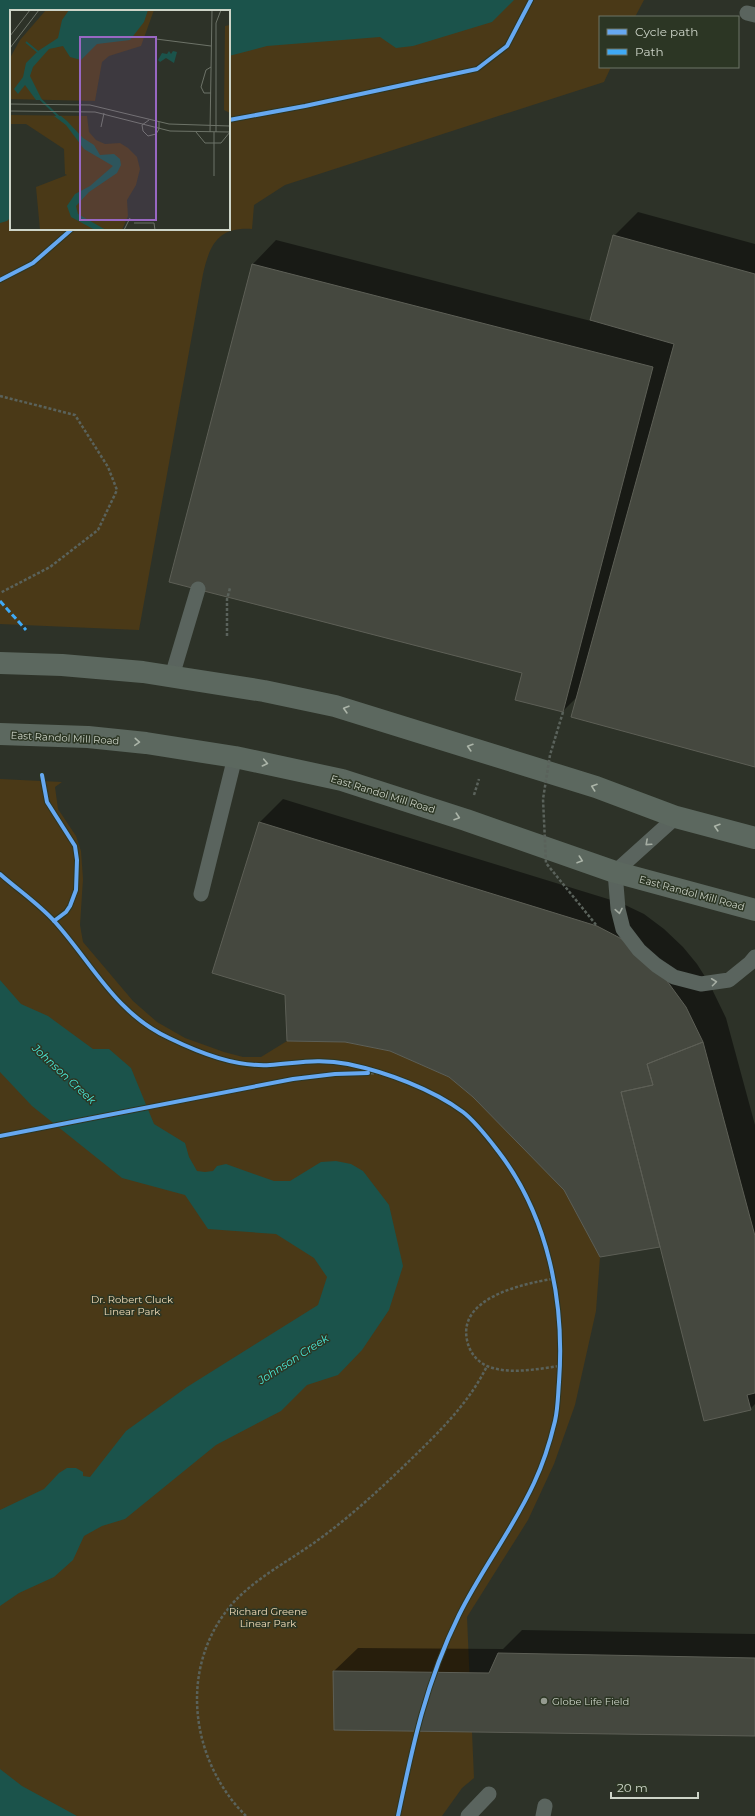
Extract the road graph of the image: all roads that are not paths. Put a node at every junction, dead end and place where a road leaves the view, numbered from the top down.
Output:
1 (198, 589) dead end
2 (0, 663) edge
3 (172, 676) junction
4 (0, 734) edge
5 (235, 757) junction
6 (676, 817) junction
7 (755, 838) edge
8 (615, 872) junction
9 (201, 894) dead end
10 (755, 910) edge
11 (755, 957) edge
12 (489, 1794) dead end
13 (468, 1816) edge

1 - 3 lane
2 - 3 main road
6 -> 3 main road
4 -> 5 main road, East Randol Mill Road
5 -> 8 main road, East Randol Mill Road
5 - 9 lane
7 -> 6 main road
6 -> 8 lane
8 - 10 main road, East Randol Mill Road
8 -> 11 lane
12 - 13 lane

